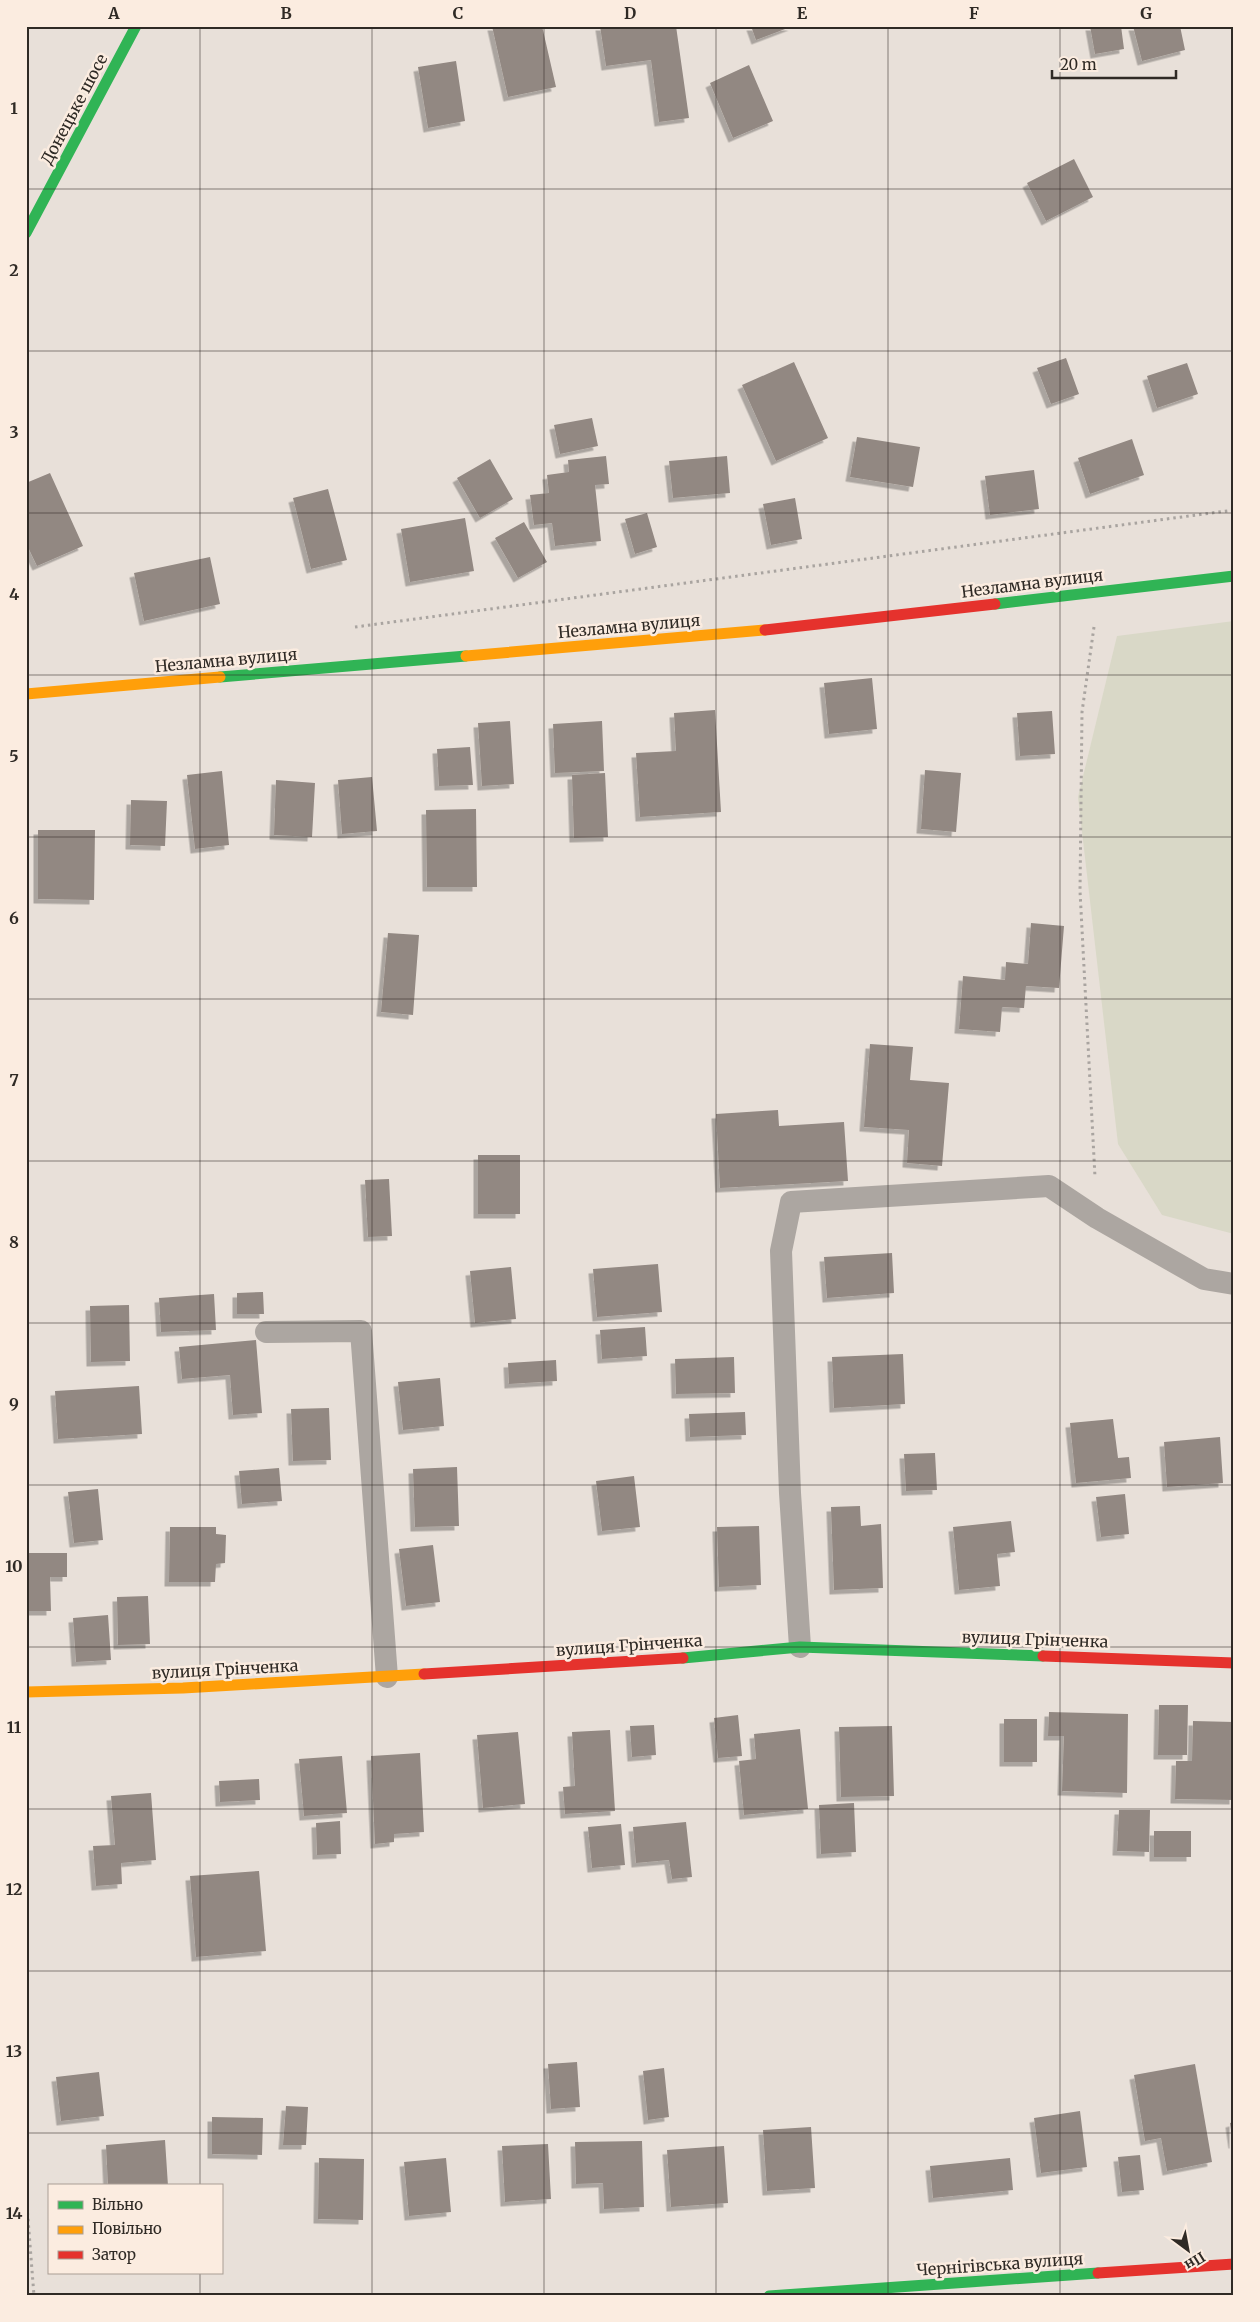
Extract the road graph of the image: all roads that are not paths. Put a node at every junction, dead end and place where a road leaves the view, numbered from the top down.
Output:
1 (136, 26) edge
2 (26, 233) edge
3 (1234, 576) edge
4 (26, 694) edge
5 (1234, 1284) edge
6 (266, 1332) dead end
7 (800, 1647) junction
8 (1234, 1663) edge
9 (386, 1677) junction
10 (26, 1692) edge
11 (1234, 2264) edge
12 (769, 2296) edge

1 - 2 street, Донецьке шосе
3 - 4 street, Незламна вулиця
5 - 7 lane
6 - 9 lane
7 - 8 street, вулиця Грінченка
7 - 9 street, вулиця Грінченка
9 - 10 street, вулиця Грінченка
11 - 12 street, Чернігівська вулиця

